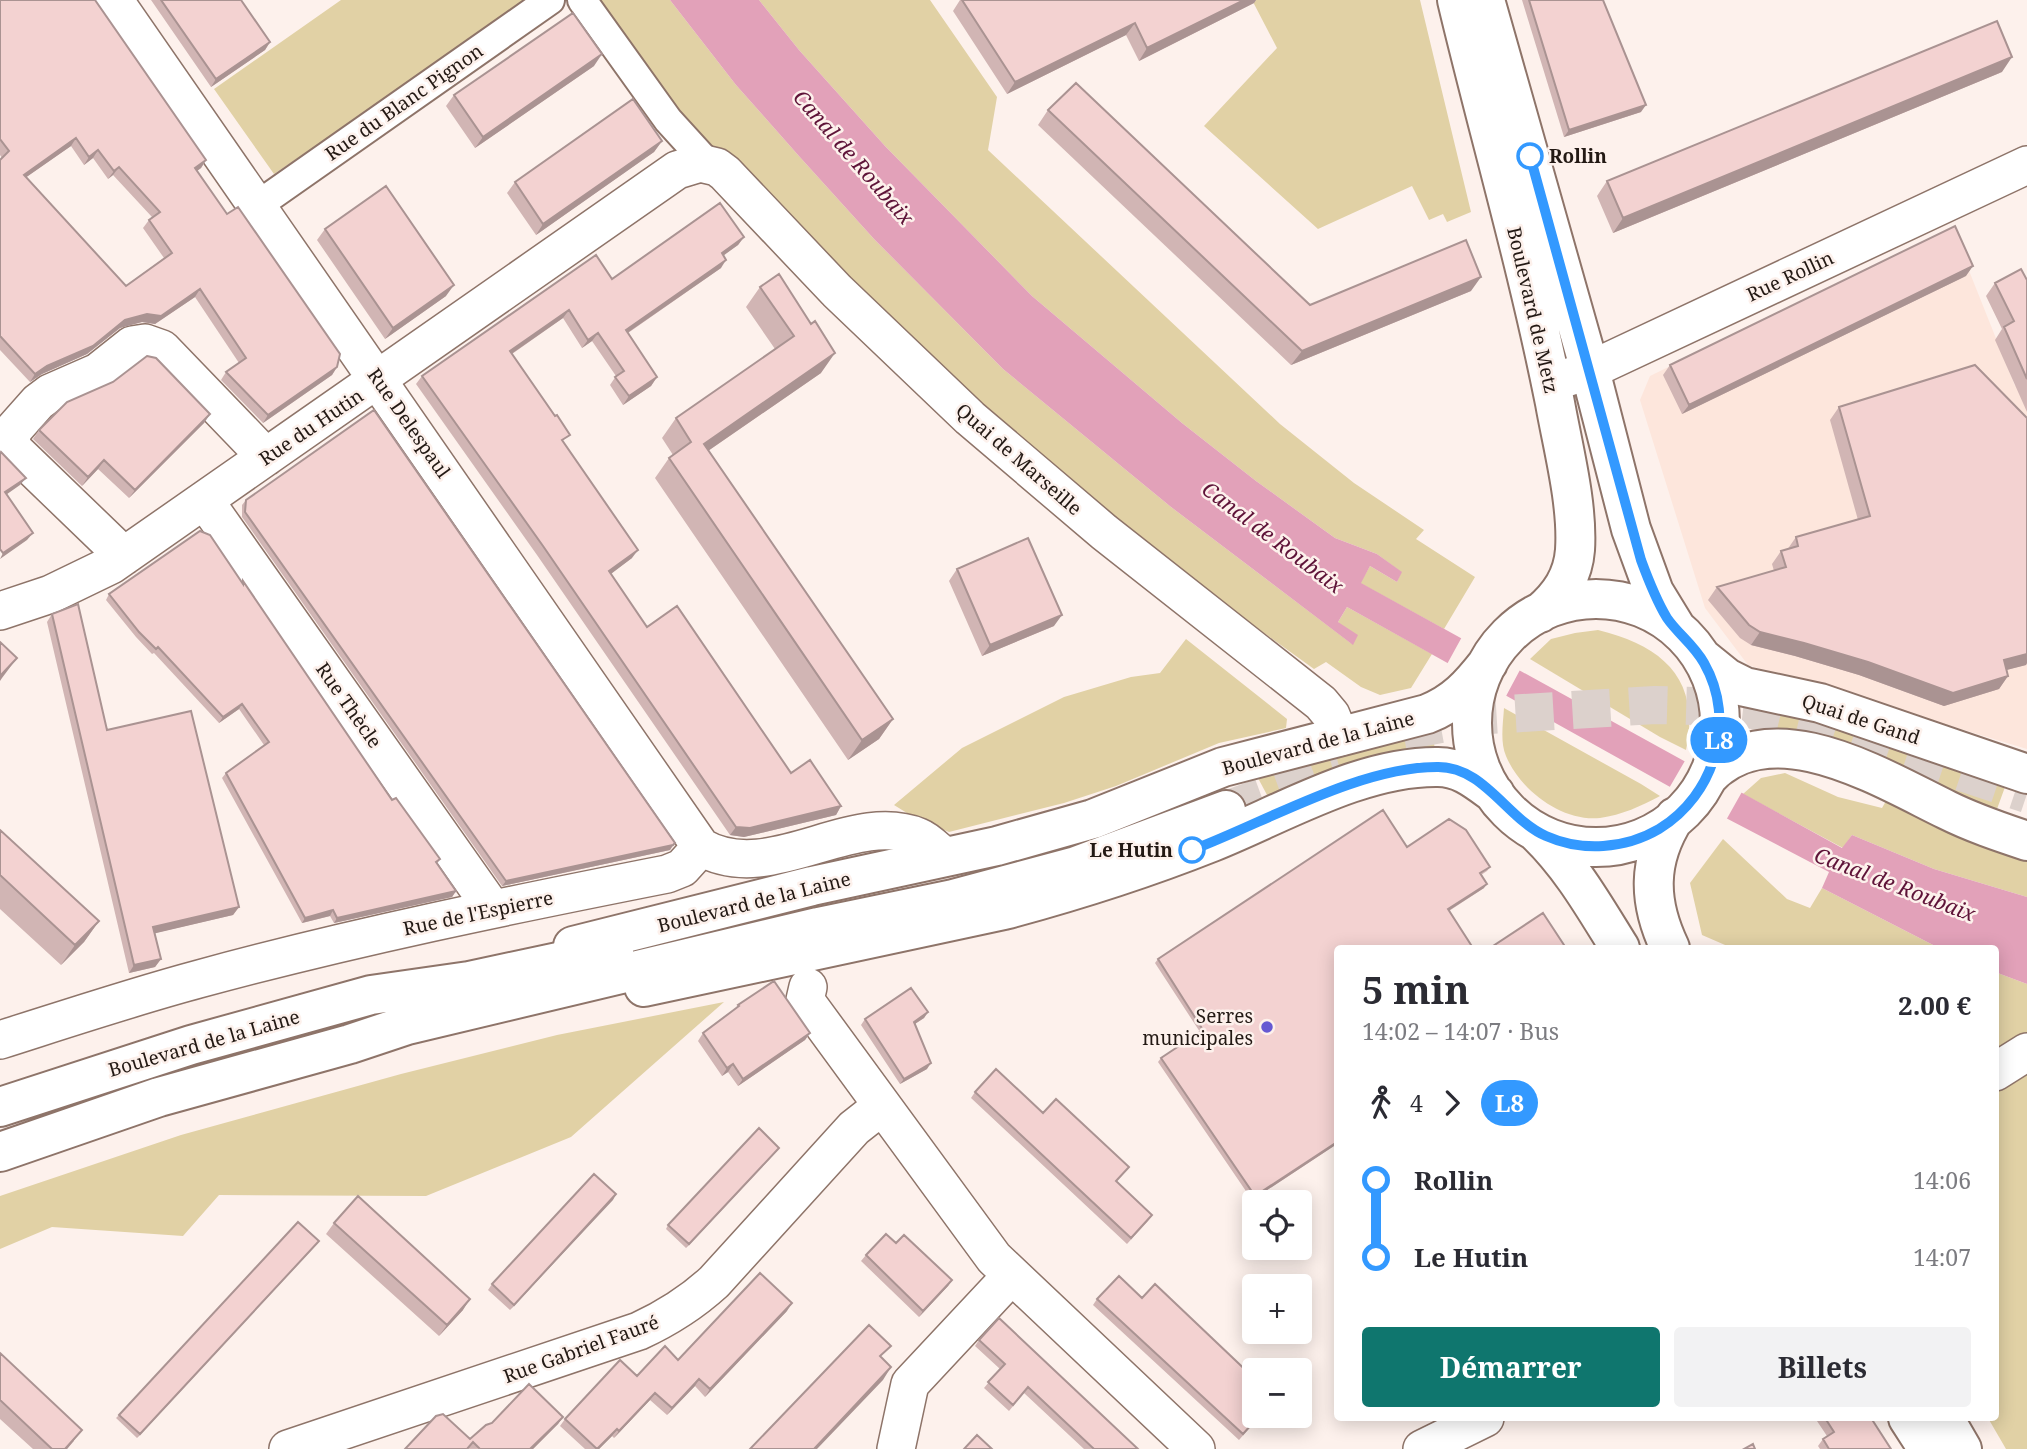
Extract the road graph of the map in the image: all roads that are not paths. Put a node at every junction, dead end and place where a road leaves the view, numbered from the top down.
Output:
1 (114, 0) edge
2 (550, 0) edge
3 (582, 0) edge
4 (1458, 0) edge
5 (1485, 0) edge
6 (2027, 165) edge
7 (693, 167) junction
8 (258, 205) junction
9 (1590, 370) junction
10 (379, 380) junction
11 (1551, 383) junction
12 (266, 457) junction
13 (205, 501) junction
14 (124, 556) junction
15 (0, 611) edge
16 (1540, 613) junction
17 (1689, 643) junction
18 (1468, 698) junction
19 (1340, 737) junction
20 (1715, 765) junction
21 (2027, 774) edge
22 (1495, 794) junction
23 (1678, 815) junction
24 (1532, 828) junction
25 (2027, 841) edge
26 (701, 847) junction
27 (945, 857) junction
28 (492, 908) junction
29 (1618, 945) edge
30 (1669, 945) edge
31 (808, 987) dead end
32 (371, 995) junction
33 (0, 1040) edge
34 (350, 1044) junction
35 (2027, 1052) edge
36 (1999, 1070) edge
37 (873, 1093) junction
38 (0, 1107) edge
39 (0, 1152) edge
40 (1011, 1276) junction
41 (1479, 1421) edge
42 (1910, 1421) edge
43 (1946, 1421) edge
44 (288, 1449) edge
45 (896, 1449) edge
46 (1196, 1449) edge
47 (1422, 1449) edge
48 (1928, 1449) edge
49 (1962, 1449) edge

1 - 8 street, Rue Delespaul
2 - 8 street, Rue du Blanc Pignon
3 - 7 street, Quai de Marseille
4 - 11 main road, Boulevard de Metz
5 - 9 main road, Boulevard de Metz
6 - 9 street, Rue Rollin
7 - 10 street, Rue du Hutin
7 - 19 street, Quai de Marseille
8 - 10 street, Rue Delespaul
9 - 11 street, Rue Rollin
9 - 17 main road, Boulevard de Metz
10 - 12 street, Rue du Hutin
10 - 26 street, Rue Delespaul
11 - 16 main road, Boulevard de Metz
12 - 13 street, Rue du Hutin
12 - 14 street
13 - 14 street, Rue du Hutin
13 - 28 street, Rue Thècle
14 - 15 street, Rue du Hutin
16 - 17 main road
16 - 18 main road, Boulevard de la Laine
17 - 20 main road
17 - 21 main road, Quai de Gand
18 - 19 main road, Boulevard de la Laine
18 - 22 main road
19 - 27 main road, Boulevard de la Laine
20 - 23 main road
20 - 25 main road
22 - 24 main road
22 - 34 main road, Boulevard de la Laine
23 - 24 main road
23 - 30 main road
24 - 29 main road
26 - 27 street
26 - 28 street, Rue de l'Espierre
27 - 32 main road, Boulevard de la Laine
28 - 33 street, Rue de l'Espierre
31 - 37 street
32 - 34 main road
32 - 38 main road, Boulevard de la Laine
34 - 39 main road, Boulevard de la Laine
35 - 36 street
37 - 40 street
37 - 44 street, Rue Gabriel Fauré
40 - 45 street
40 - 46 street
41 - 47 street
42 - 48 main road
43 - 49 main road

